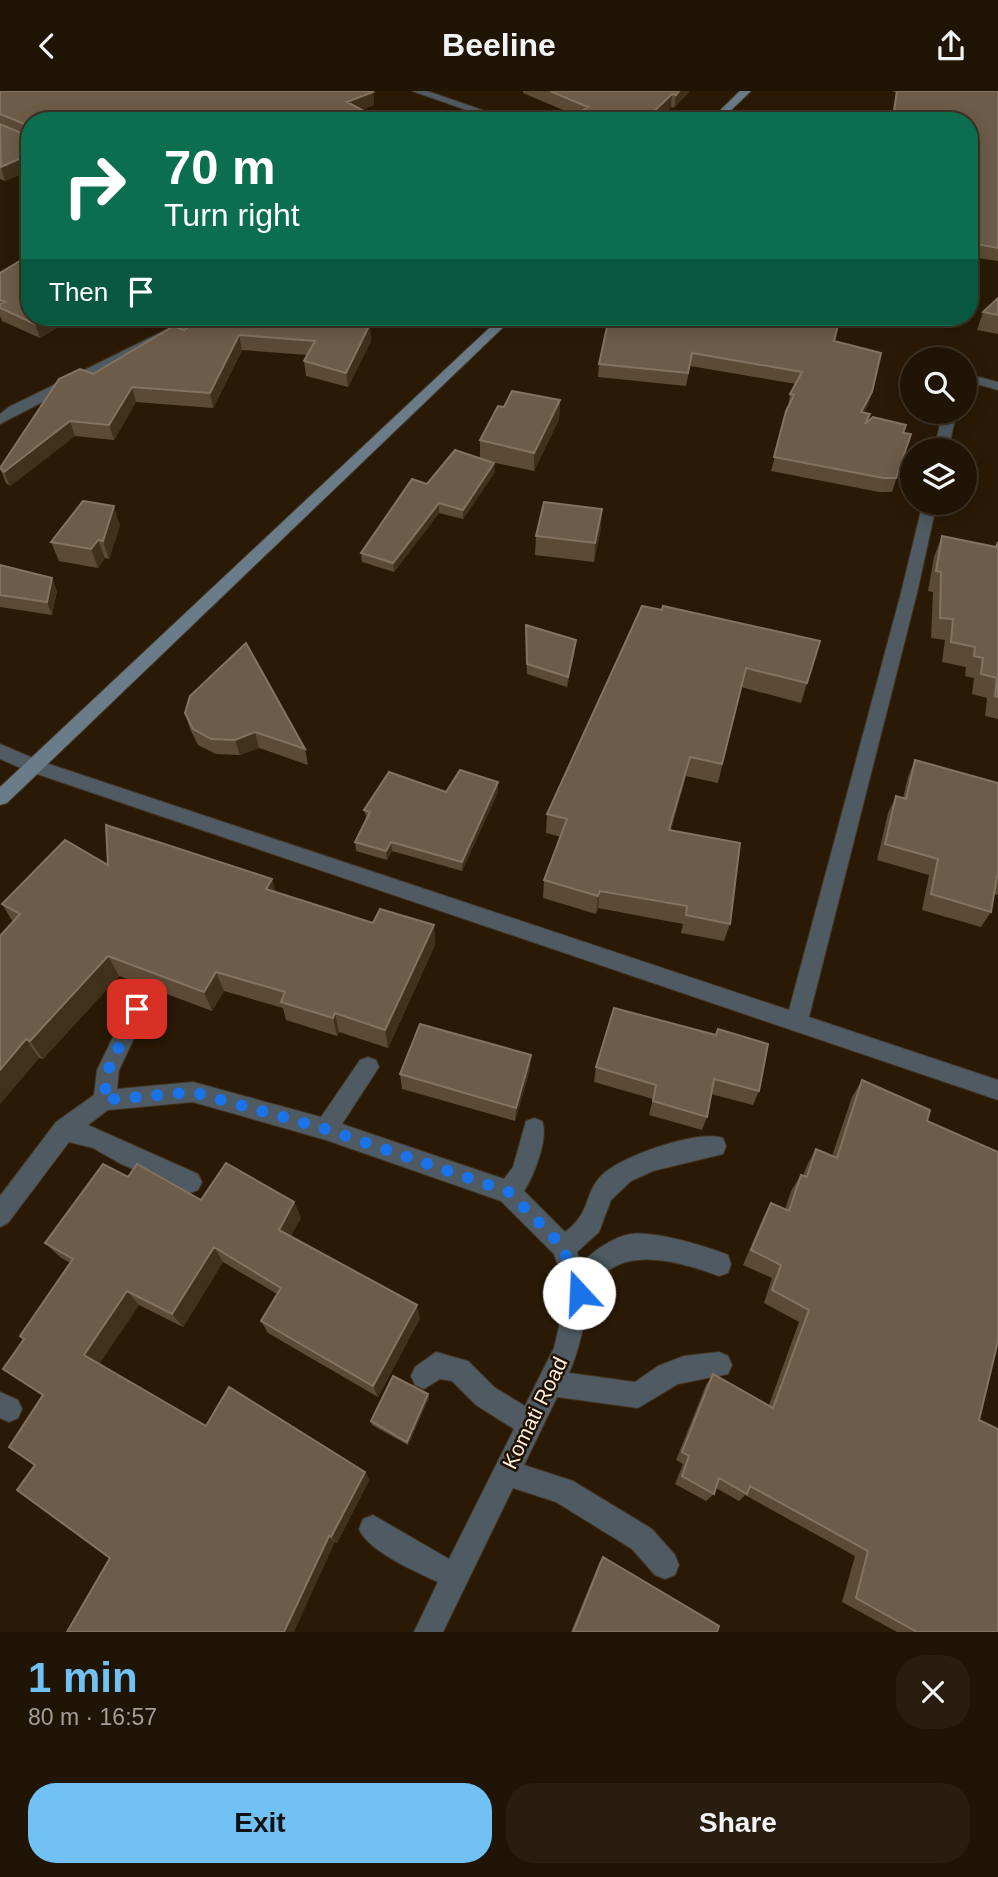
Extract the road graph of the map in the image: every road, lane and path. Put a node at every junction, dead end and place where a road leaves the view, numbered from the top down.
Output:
1 (416, 91) edge
2 (746, 91) edge
3 (481, 112) edge
4 (724, 112) edge
5 (183, 326) edge
6 (498, 326) edge
7 (977, 382) edge
8 (998, 386) edge
9 (0, 419) edge
10 (927, 515) edge
11 (0, 751) edge
12 (34, 766) junction
13 (0, 797) edge
14 (137, 1009) dead end
15 (797, 1022) junction
16 (368, 1067) dead end
17 (998, 1090) edge
18 (104, 1100) junction
19 (326, 1129) junction
20 (534, 1129) dead end
21 (64, 1130) junction
22 (715, 1146) dead end
23 (190, 1182) dead end
24 (509, 1192) junction
25 (0, 1215) edge
26 (563, 1247) junction
27 (719, 1264) dead end
28 (579, 1293) junction
29 (719, 1365) dead end
30 (424, 1375) dead end
31 (550, 1383) junction
32 (530, 1424) junction
33 (507, 1472) junction
34 (373, 1529) dead end
35 (665, 1565) dead end
36 (455, 1576) junction
37 (428, 1632) edge

1 - 3 street
2 - 4 main road
5 - 9 street
6 - 12 main road
7 - 8 street
10 - 15 street
11 - 12 street
12 - 13 main road
12 - 15 street
14 - 18 street
15 - 17 street
16 - 19 street
18 - 19 street
18 - 21 street
19 - 24 street
20 - 24 street
21 - 23 street
21 - 25 street
22 - 26 street
24 - 26 street
26 - 28 street
27 - 28 street
28 - 31 street, Komati Road
29 - 31 street
30 - 32 street
31 - 32 street, Komati Road
32 - 33 street, Komati Road
33 - 35 street
33 - 36 street, Komati Road
34 - 36 street
36 - 37 street, Komati Road

